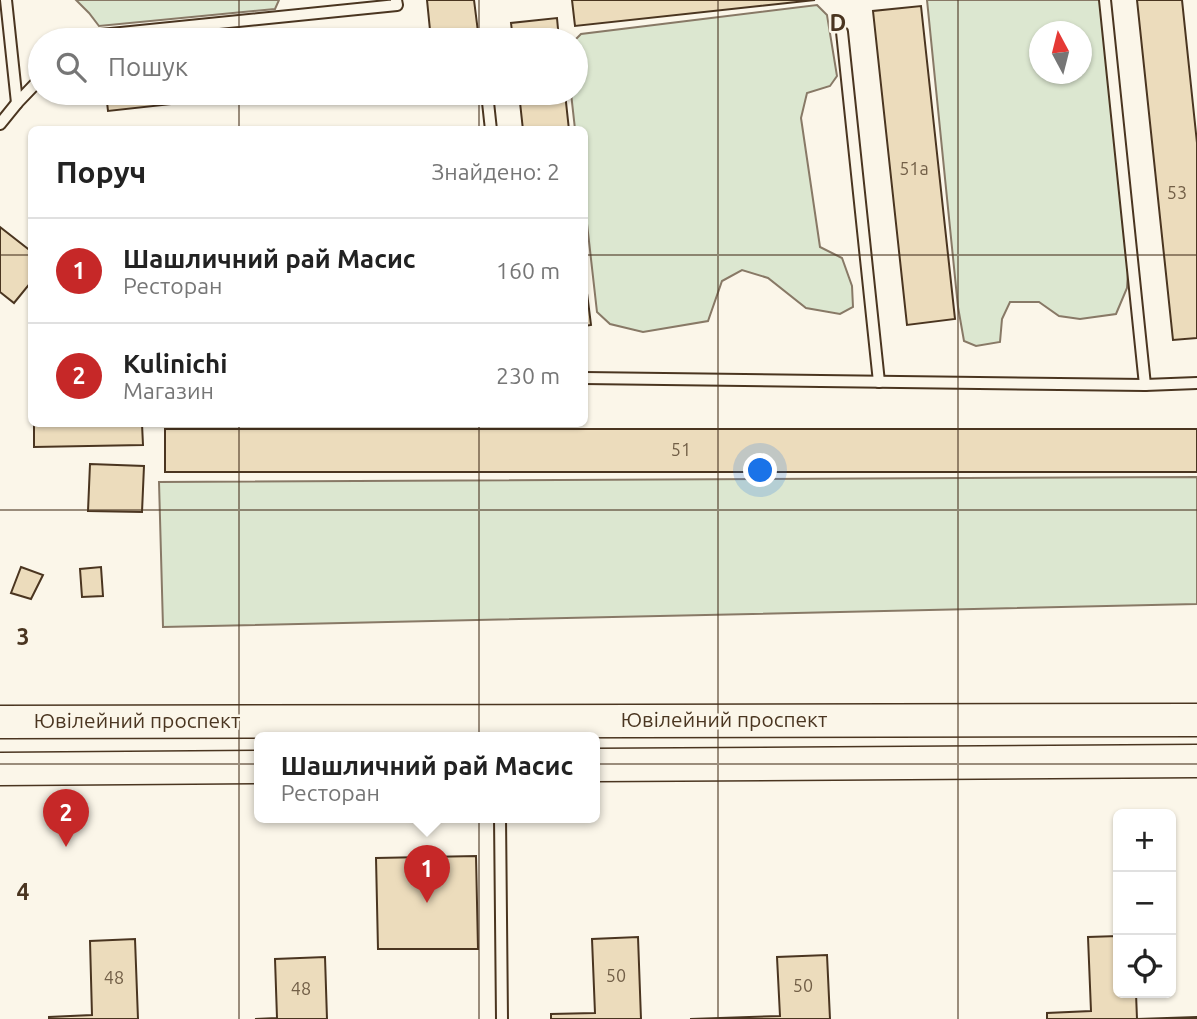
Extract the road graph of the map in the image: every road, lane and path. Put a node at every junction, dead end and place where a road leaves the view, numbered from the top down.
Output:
1 (6, 0) edge
2 (396, 0) edge
3 (1105, 0) edge
4 (170, 28) edge
5 (842, 32) dead end
6 (28, 92) edge
7 (17, 103) junction
8 (488, 105) edge
9 (0, 124) edge
10 (491, 126) edge
11 (588, 378) edge
12 (879, 382) junction
13 (1197, 383) edge
14 (1145, 385) junction
15 (1197, 720) edge
16 (0, 722) edge
17 (1197, 761) edge
18 (600, 765) edge
19 (254, 767) edge
20 (0, 769) edge
21 (500, 823) edge
22 (502, 1019) edge

1 - 7 lane
2 - 4 lane
3 - 14 lane
5 - 12 lane
6 - 7 lane
7 - 9 lane
8 - 10 lane
11 - 12 lane
12 - 14 lane
13 - 14 lane
15 - 16 main road, Ювілейний проспект
17 - 18 main road, Ювілейний проспект
19 - 20 main road
21 - 22 lane

